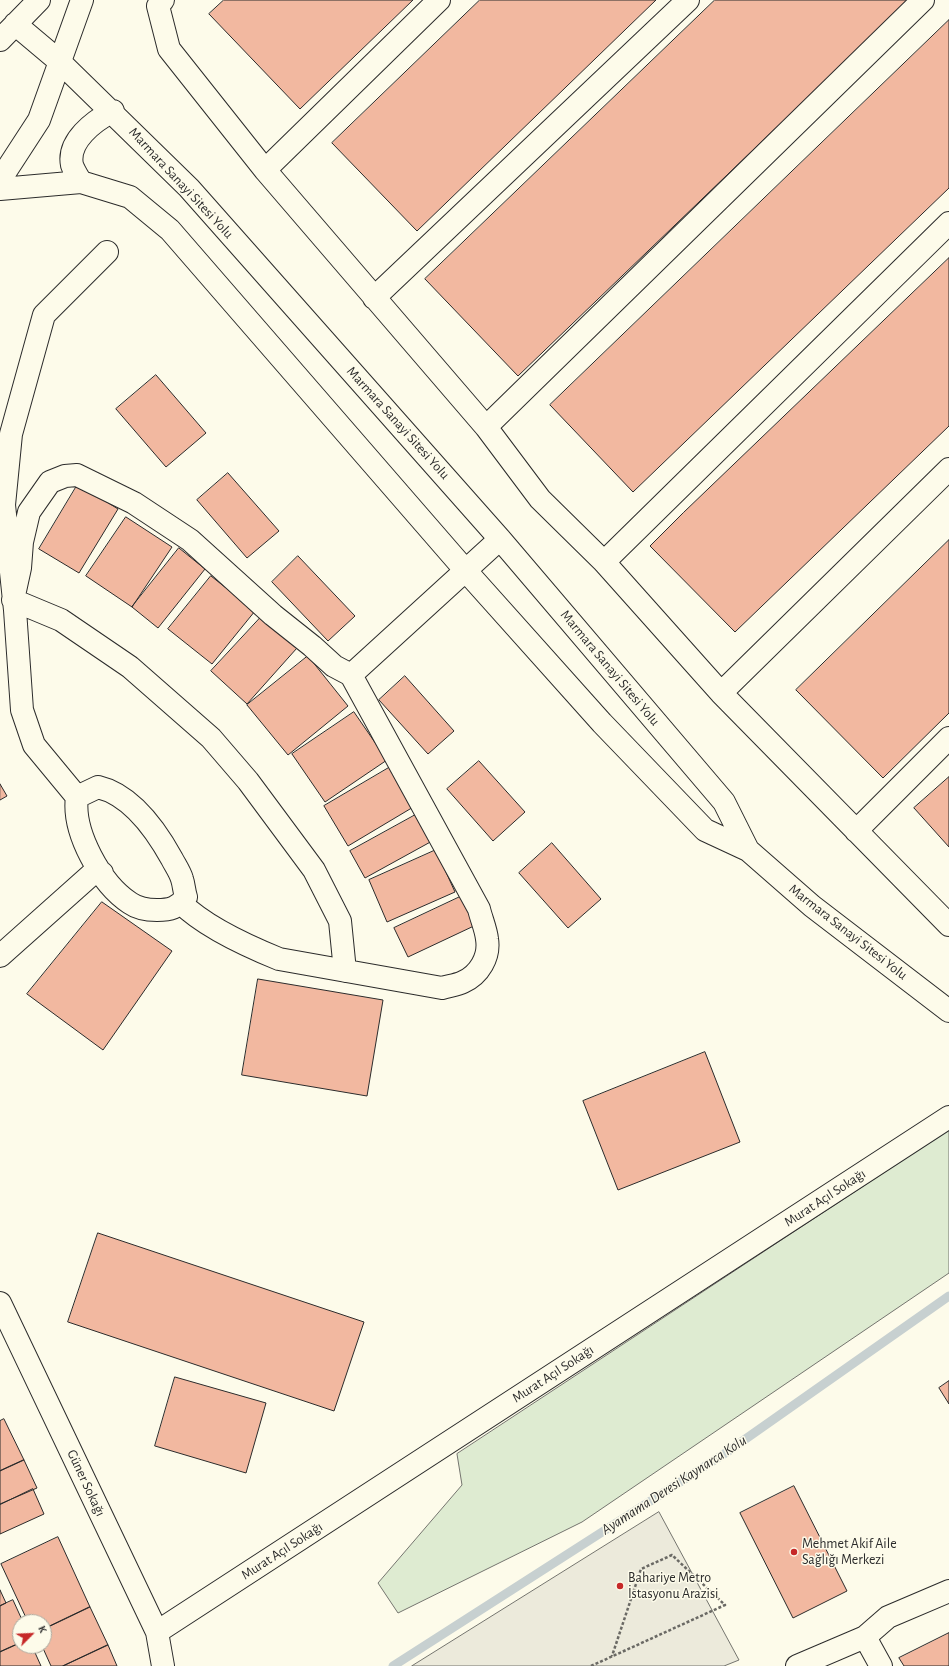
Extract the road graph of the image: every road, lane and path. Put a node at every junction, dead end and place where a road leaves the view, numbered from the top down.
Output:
1 (39, 0) edge
2 (82, 0) edge
3 (162, 0) edge
4 (439, 0) edge
5 (688, 0) edge
6 (923, 0) edge
7 (15, 24) junction
8 (0, 40) edge
9 (59, 61) junction
10 (112, 111) junction
11 (265, 170) junction
12 (0, 180) edge
13 (81, 182) junction
14 (0, 189) edge
15 (949, 223) edge
16 (107, 252) dead end
17 (374, 298) junction
18 (486, 426) junction
19 (949, 469) edge
20 (500, 539) junction
21 (604, 562) junction
22 (466, 571) junction
23 (14, 600) junction
24 (351, 675) junction
25 (721, 693) junction
26 (949, 738) edge
27 (76, 797) junction
28 (856, 830) junction
29 (748, 850) junction
30 (102, 873) junction
31 (181, 903) junction
32 (949, 925) edge
33 (0, 956) edge
34 (345, 971) junction
35 (949, 1011) edge
36 (949, 1117) edge
37 (0, 1303) edge
38 (949, 1591) edge
39 (157, 1632) junction
40 (865, 1637) junction
41 (612, 1656) junction
42 (163, 1666) edge
43 (591, 1666) edge
44 (797, 1666) edge
45 (881, 1666) edge

1 - 7 street
2 - 9 street
3 - 11 street
4 - 11 street
5 - 17 street
6 - 18 street
7 - 8 street
7 - 9 street, Marmara Sanayi Sitesi Yolu
9 - 10 street, Marmara Sanayi Sitesi Yolu
9 - 12 street
10 - 13 street
10 - 20 street, Marmara Sanayi Sitesi Yolu
11 - 17 street
13 - 14 street, Marmara Sanayi Sitesi Yolu
13 - 22 street, Marmara Sanayi Sitesi Yolu
15 - 21 street
16 - 23 street
17 - 18 street
18 - 21 street
19 - 25 street
20 - 22 street
20 - 29 street, Marmara Sanayi Sitesi Yolu
21 - 25 street
22 - 24 street
22 - 29 street, Marmara Sanayi Sitesi Yolu
23 - 24 street
23 - 27 street
23 - 34 street
24 - 34 street
25 - 28 street
26 - 28 street
27 - 30 street
27 - 31 street
28 - 32 street
29 - 35 street, Marmara Sanayi Sitesi Yolu
30 - 31 street
30 - 33 street
31 - 34 street
36 - 39 street, Murat Açıl Sokağı
37 - 39 street, Güner Sokağı
38 - 40 street
39 - 42 street, Güner Sokağı
40 - 44 street
40 - 45 street
41 - 41 path
41 - 43 path

